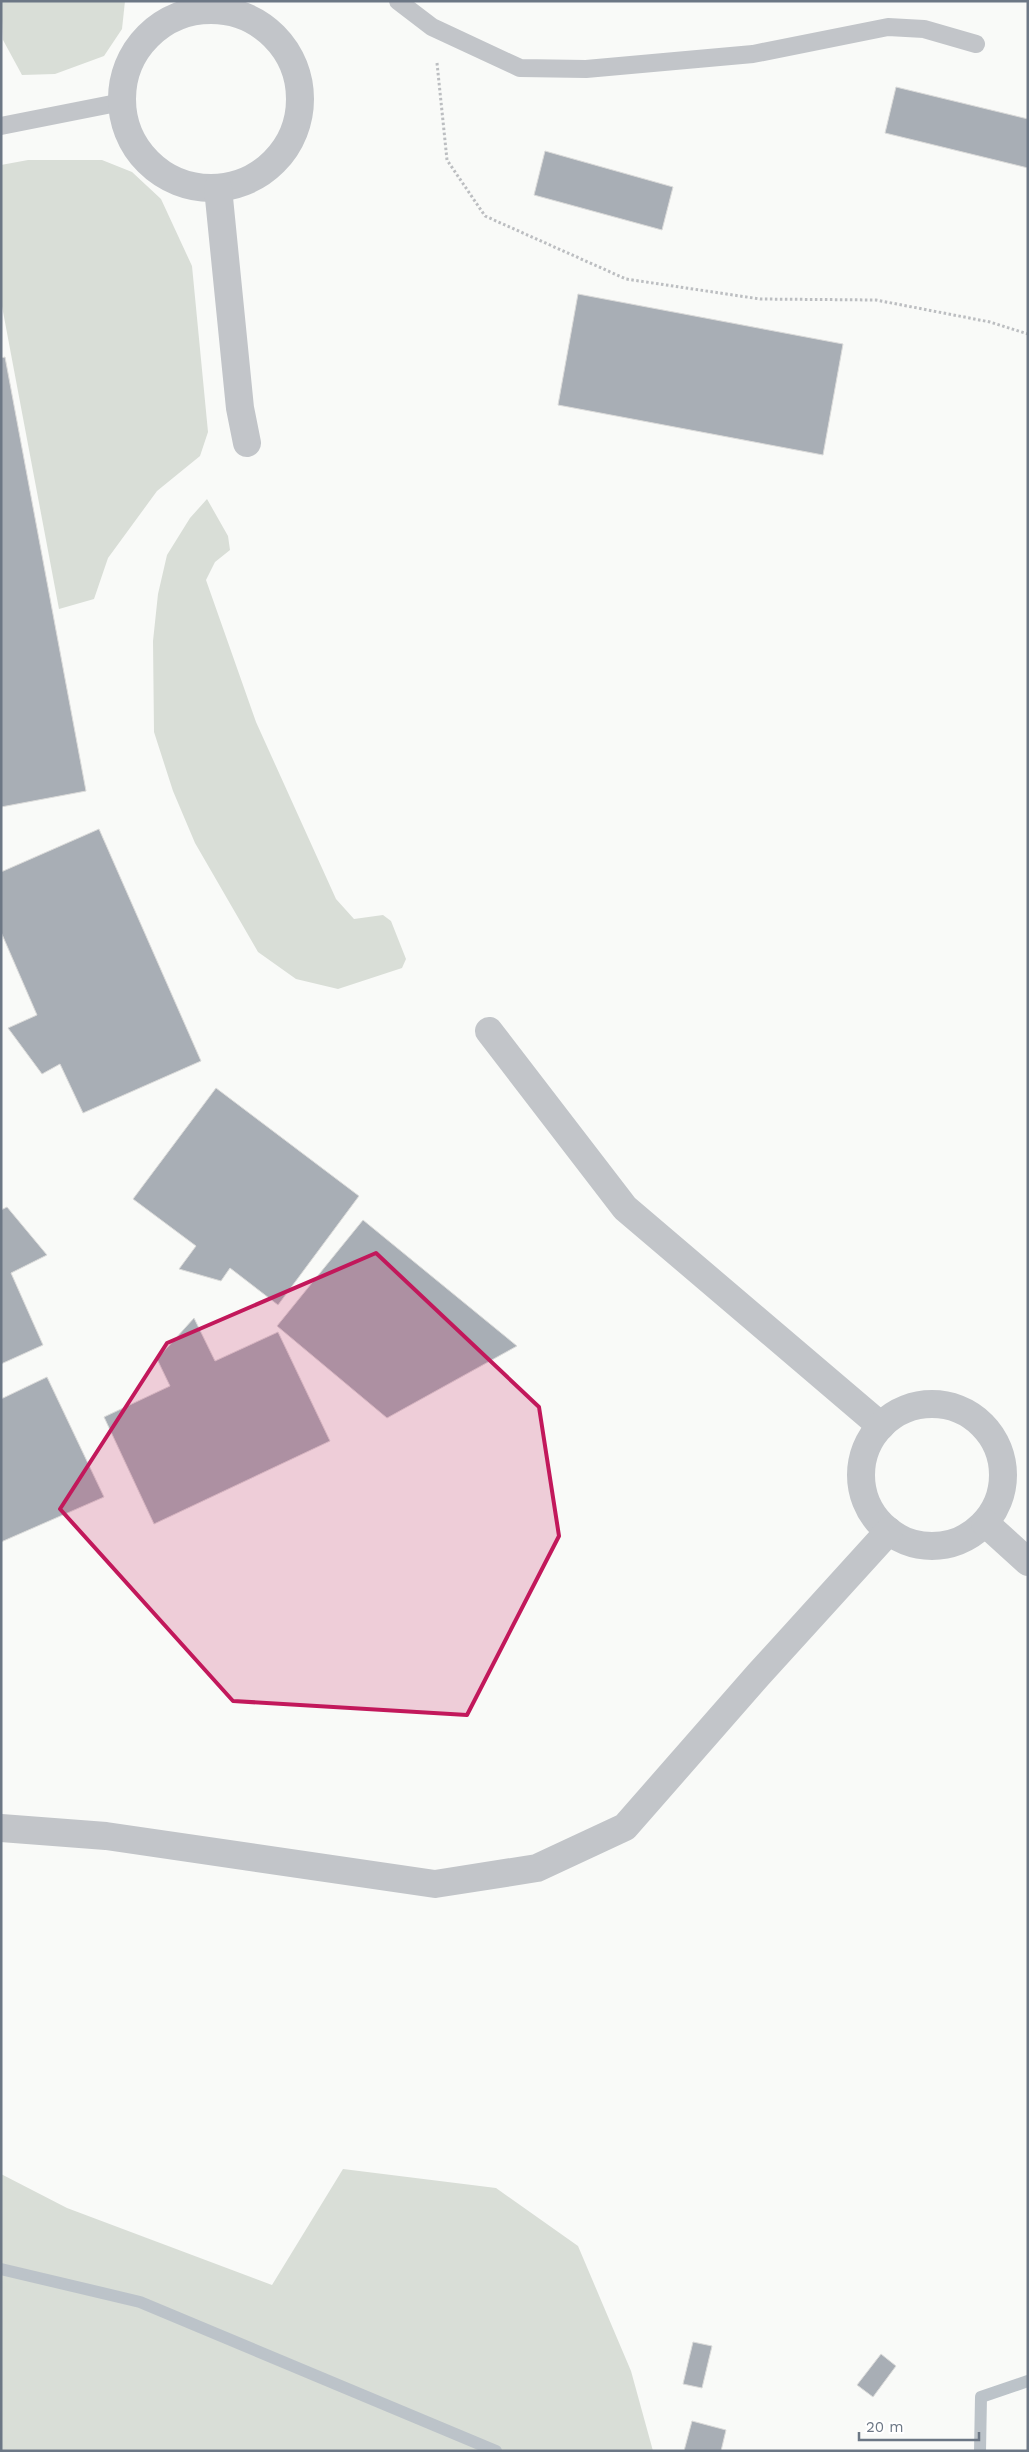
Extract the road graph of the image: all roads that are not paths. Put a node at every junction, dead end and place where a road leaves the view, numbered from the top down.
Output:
1 (398, 1) edge
2 (181, 7) edge
3 (976, 44) dead end
4 (122, 102) junction
5 (1, 126) edge
6 (218, 188) junction
7 (247, 443) dead end
8 (489, 1031) dead end
9 (881, 1426) junction
10 (985, 1523) junction
11 (889, 1531) junction
12 (1028, 1562) edge
13 (1, 1828) edge

1 - 3 lane
2 - 4 street
2 - 6 street
4 - 5 lane
4 - 6 street
6 - 7 street
8 - 9 street
9 - 10 street
9 - 11 street
10 - 11 street
10 - 12 street
11 - 13 street

